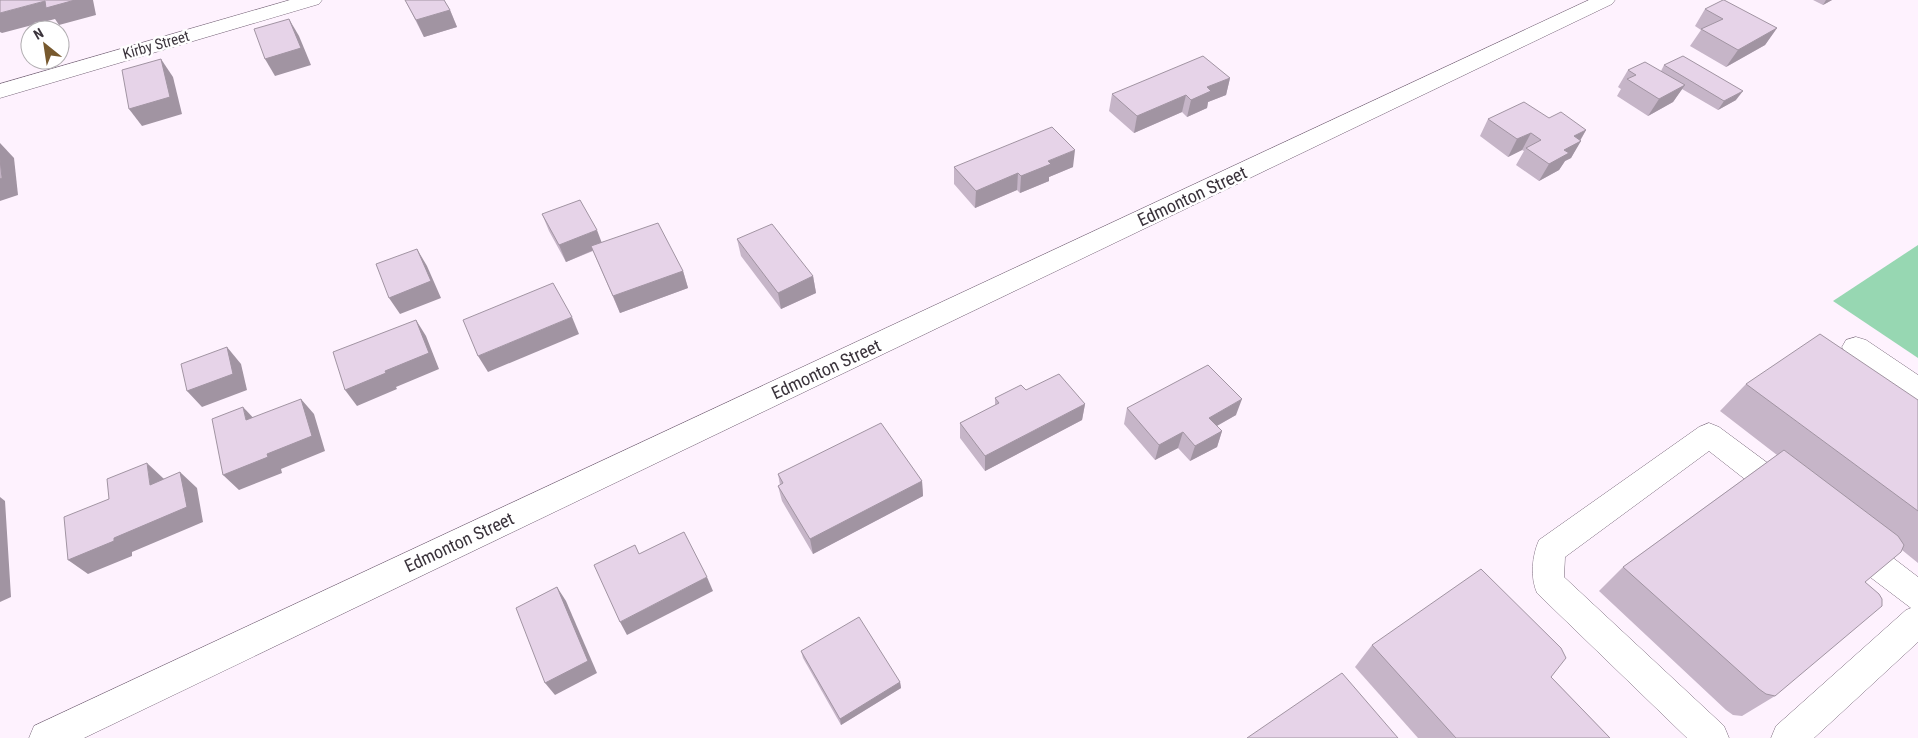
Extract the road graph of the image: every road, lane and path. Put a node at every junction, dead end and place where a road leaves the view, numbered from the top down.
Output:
1 (312, 0) edge
2 (1605, 0) edge
3 (0, 91) edge
4 (1856, 347) dead end
5 (1918, 389) edge
6 (1918, 596) edge
7 (1918, 621) edge
8 (46, 738) edge
9 (1712, 738) edge
10 (1788, 738) edge

1 - 3 street, Kirby Street
2 - 8 street, Edmonton Street
4 - 5 street
6 - 9 street
7 - 10 street

